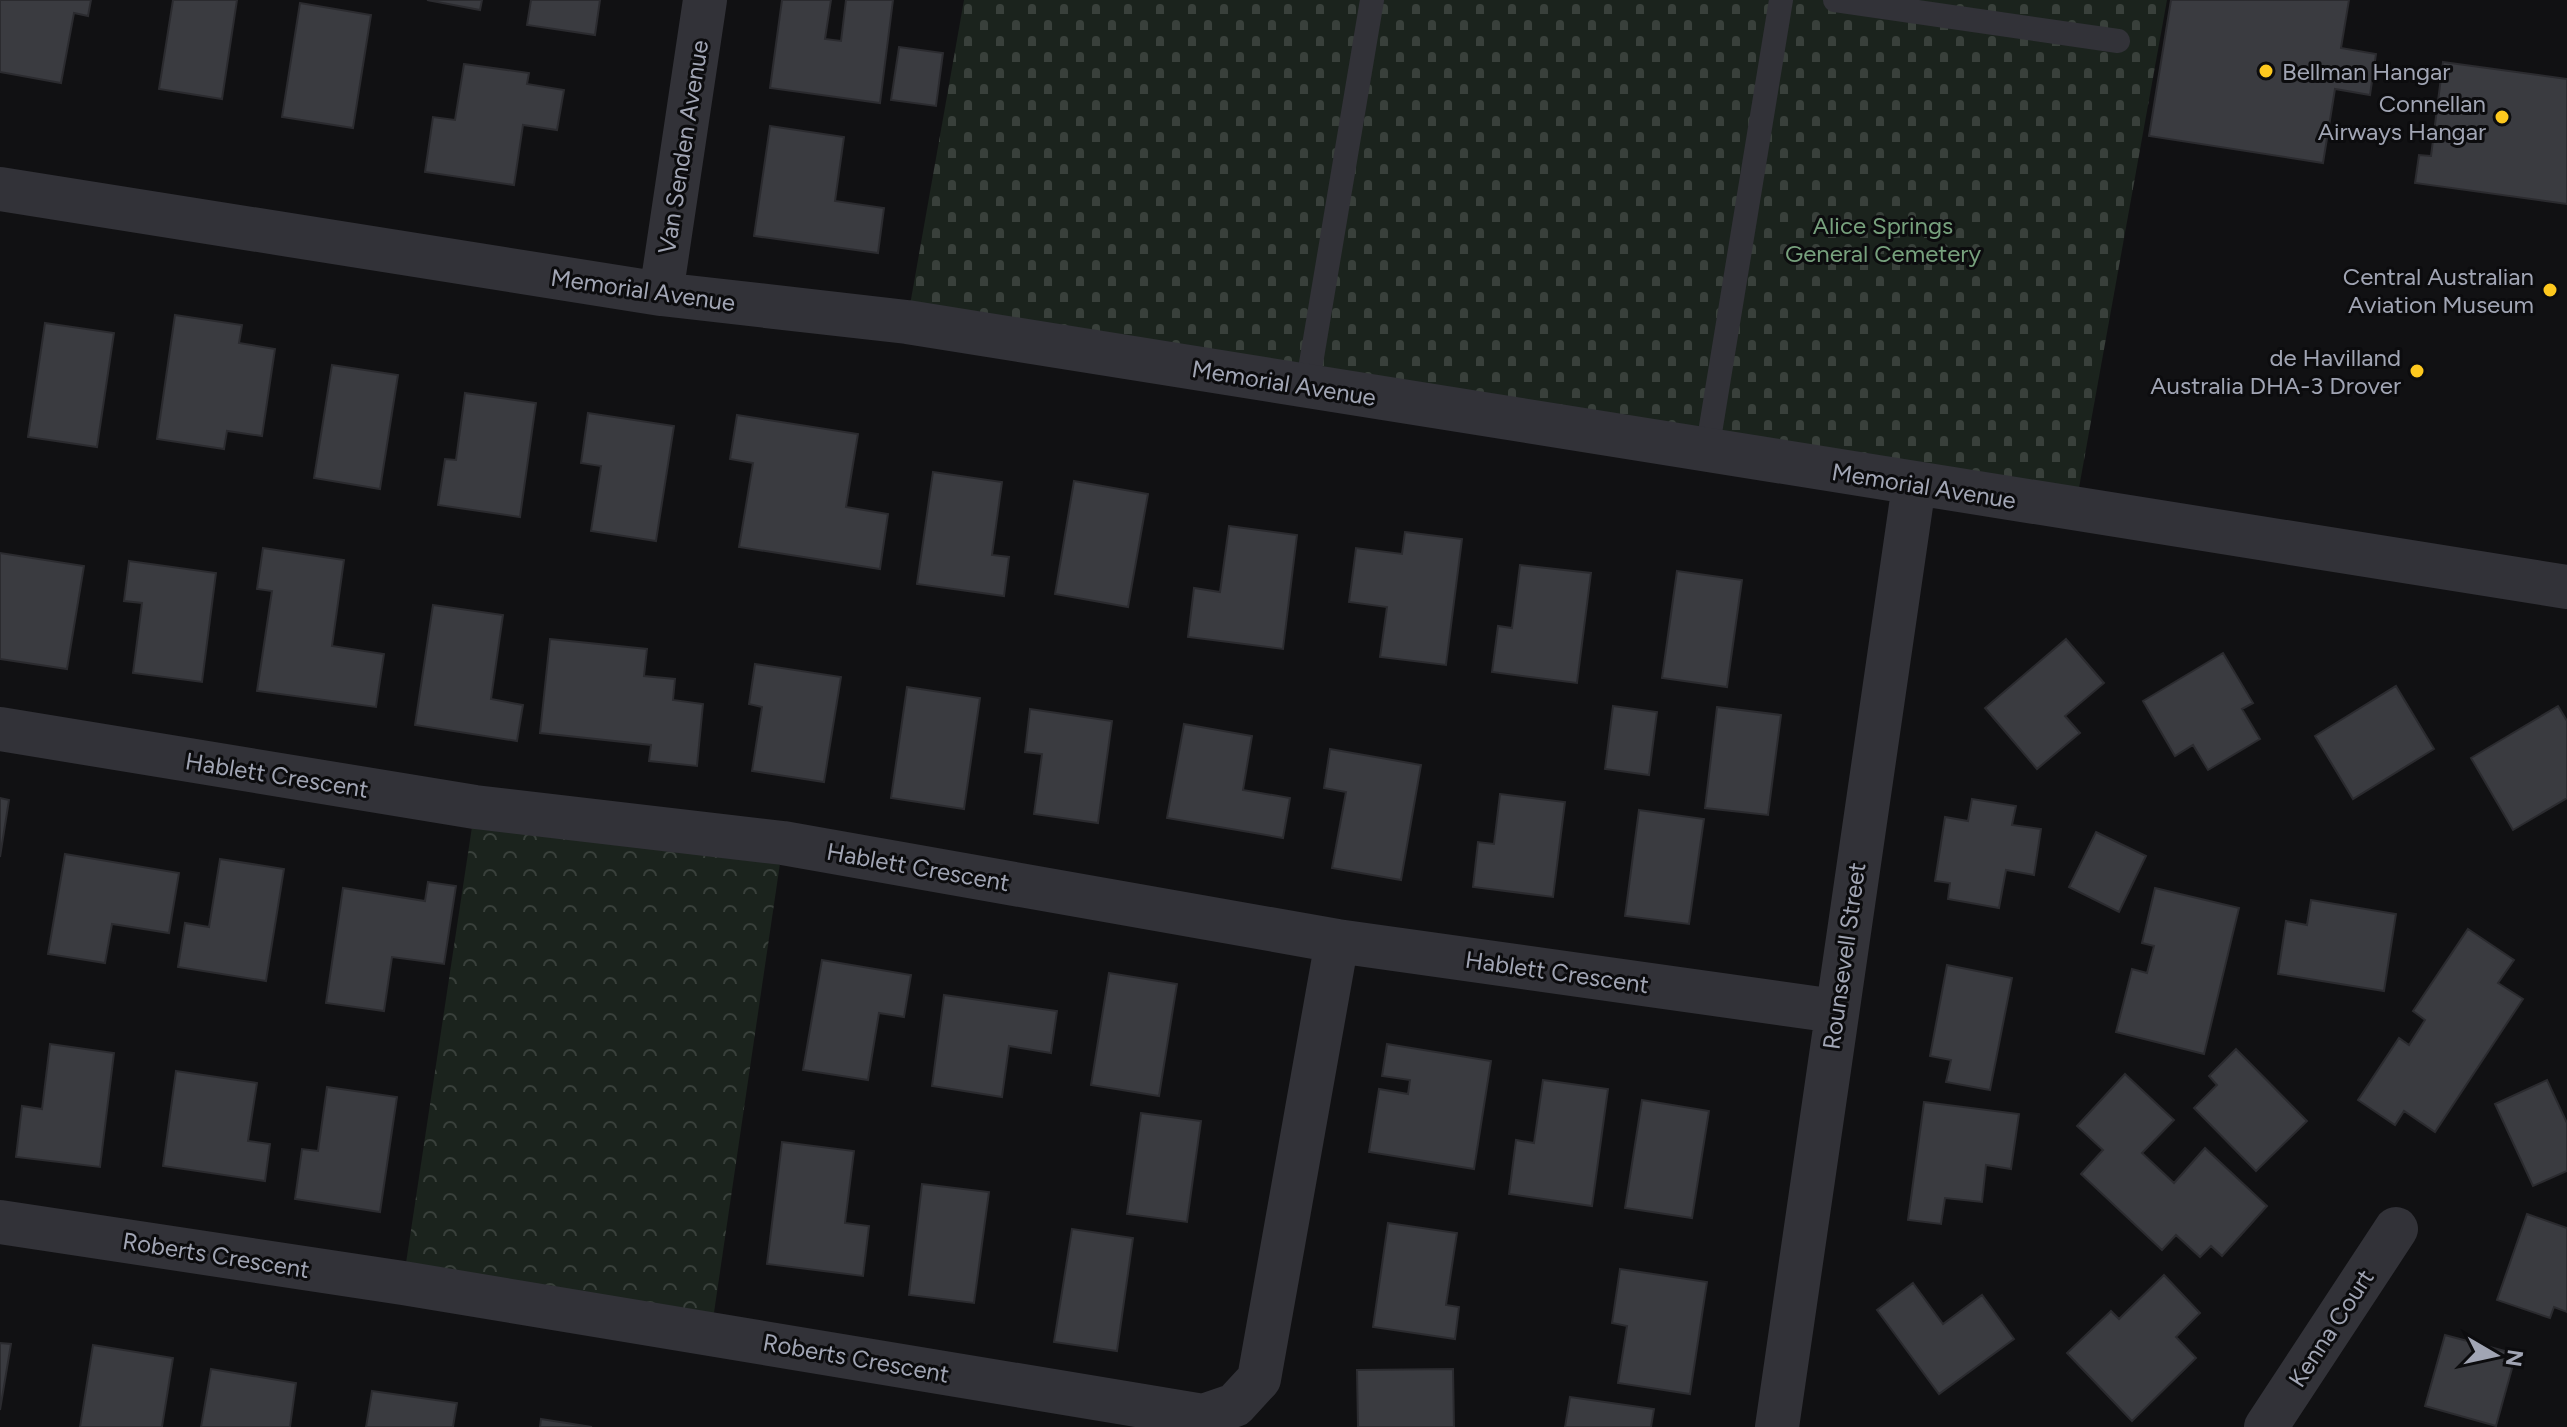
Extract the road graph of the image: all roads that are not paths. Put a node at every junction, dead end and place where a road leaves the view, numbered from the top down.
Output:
1 (705, 0) edge
2 (1372, 0) edge
3 (1781, 0) edge
4 (1835, 0) edge
5 (2118, 41) dead end
6 (0, 189) edge
7 (661, 294) junction
8 (1307, 387) junction
9 (1707, 451) junction
10 (1914, 485) junction
11 (2567, 587) edge
12 (0, 729) edge
13 (1337, 941) junction
14 (1835, 1011) junction
15 (0, 1222) edge
16 (2396, 1229) dead end
17 (1777, 1427) edge
18 (2266, 1427) edge

1 - 7 street, Van Senden Avenue
2 - 8 lane
3 - 9 lane
4 - 5 lane
6 - 7 street, Memorial Avenue
7 - 8 street, Memorial Avenue
8 - 9 street, Memorial Avenue
9 - 10 street, Memorial Avenue
10 - 11 street, Memorial Avenue
10 - 14 street, Rounsevell Street
12 - 13 street, Hablett Crescent
13 - 14 street, Hablett Crescent
13 - 15 street, Roberts Crescent
14 - 17 street, Rounsevell Street
16 - 18 street, Kenna Court

